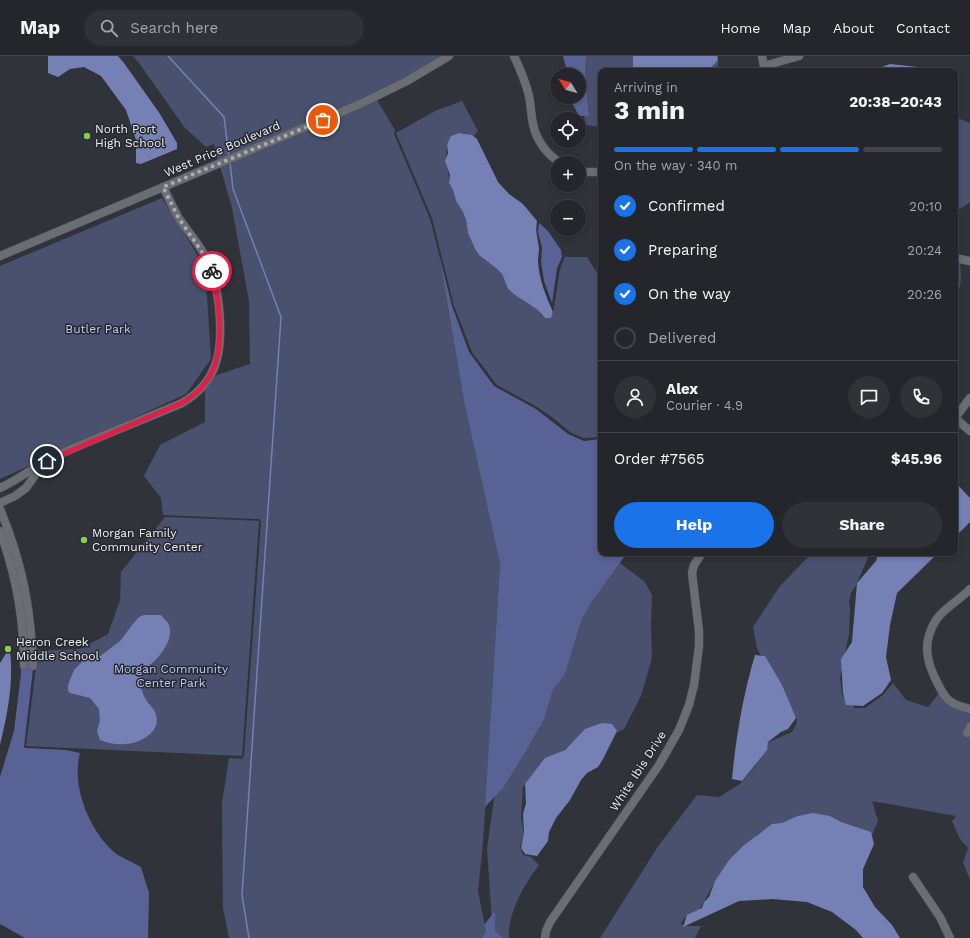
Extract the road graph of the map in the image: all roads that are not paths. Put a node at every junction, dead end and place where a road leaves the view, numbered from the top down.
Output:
1 (449, 56) edge
2 (514, 56) edge
3 (762, 56) edge
4 (798, 56) edge
5 (765, 68) edge
6 (552, 156) edge
7 (586, 172) edge
8 (598, 172) edge
9 (163, 187) junction
10 (0, 256) edge
11 (958, 259) edge
12 (970, 261) edge
13 (970, 398) edge
14 (958, 414) edge
15 (958, 421) edge
16 (970, 431) edge
17 (47, 461) junction
18 (0, 488) edge
19 (0, 503) edge
20 (0, 509) edge
21 (0, 532) edge
22 (700, 556) edge
23 (970, 588) edge
24 (28, 646) junction
25 (28, 665) dead end
26 (970, 709) edge
27 (913, 877) dead end
28 (545, 938) edge
29 (950, 938) edge

1 - 9 street, West Price Boulevard
2 - 6 street
3 - 5 street
4 - 5 street
7 - 8 street
9 - 10 street, West Price Boulevard
9 - 17 street
11 - 12 street
13 - 14 street
15 - 16 street
17 - 18 street
17 - 19 street
20 - 24 street
21 - 24 street
22 - 28 street, White Ibis Drive
23 - 26 street
24 - 25 street
27 - 29 street

